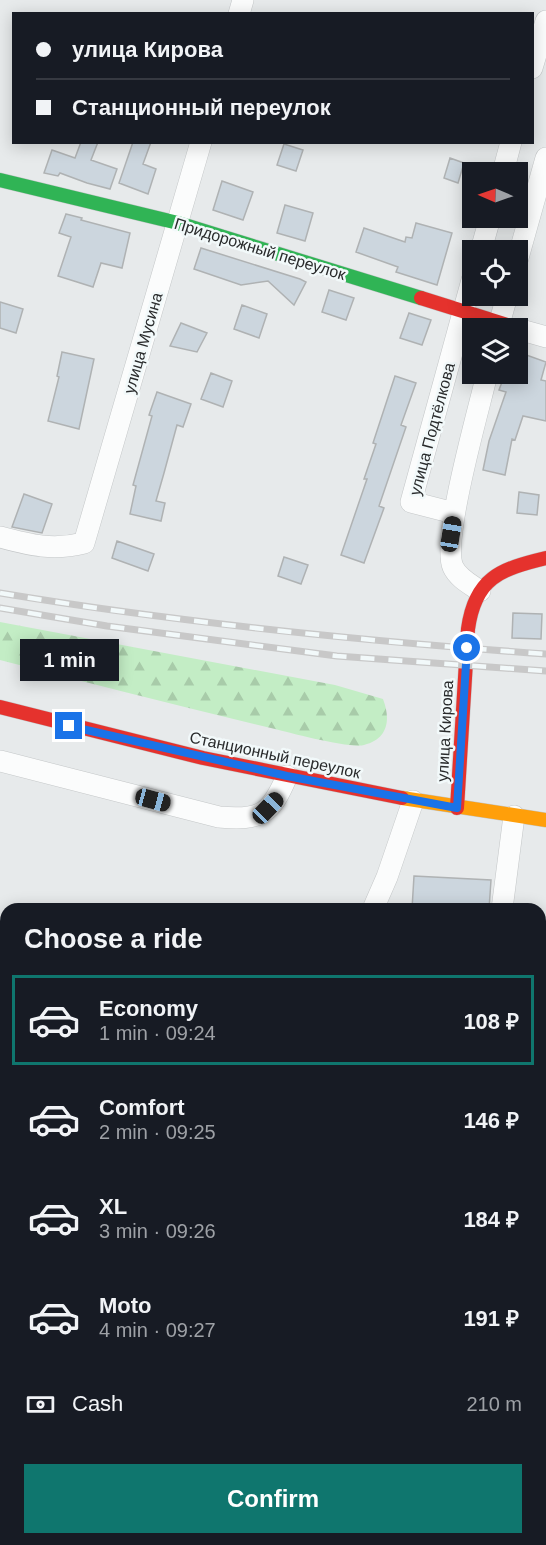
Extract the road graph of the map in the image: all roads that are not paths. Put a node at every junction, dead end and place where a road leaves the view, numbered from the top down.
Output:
1 (546, 21) edge
2 (534, 61) edge
3 (200, 144) edge
4 (511, 144) edge
5 (546, 158) edge
6 (506, 162) edge
7 (0, 180) edge
8 (178, 223) junction
9 (523, 240) edge
10 (465, 306) edge
11 (463, 312) junction
12 (481, 318) edge
13 (528, 332) edge
14 (546, 337) edge
15 (485, 384) edge
16 (454, 513) junction
17 (0, 537) edge
18 (546, 558) edge
19 (480, 591) junction
20 (0, 707) edge
21 (0, 761) edge
22 (287, 776) junction
23 (413, 801) junction
24 (457, 808) junction
25 (514, 816) junction
26 (546, 820) edge
27 (376, 903) edge
28 (503, 903) edge

1 - 2 street
3 - 8 street, улица Мусина
4 - 6 street
5 - 9 street
7 - 8 street, Придорожный переулок
8 - 11 street, Придорожный переулок
8 - 17 street, улица Мусина
10 - 11 street, улица Подтёлкова
11 - 12 street, Придорожный переулок
11 - 16 street, улица Подтёлкова
13 - 14 street, Придорожный переулок
15 - 16 street
16 - 19 street
18 - 19 street, улица Кирова
19 - 24 street, улица Кирова
20 - 22 street, Станционный переулок
21 - 22 street
22 - 23 street, Станционный переулок
23 - 24 street, Станционный переулок
23 - 27 street
24 - 25 street, Станционный переулок
25 - 26 street, Станционный переулок
25 - 28 street

